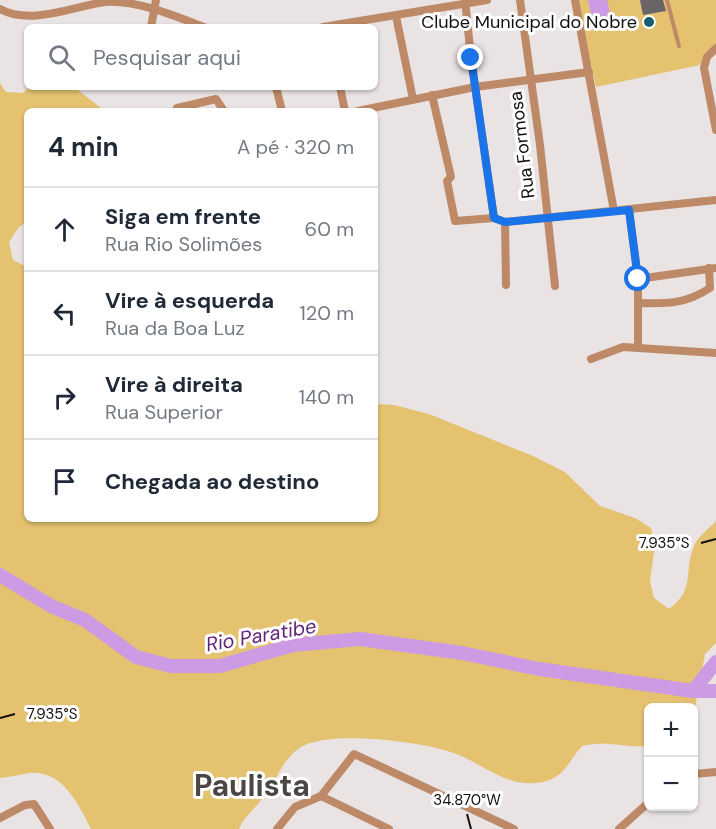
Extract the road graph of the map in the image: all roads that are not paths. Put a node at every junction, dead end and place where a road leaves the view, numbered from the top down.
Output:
1 (486, 0) edge
2 (520, 0) edge
3 (575, 0) edge
4 (667, 0) edge
5 (106, 1) edge
6 (466, 1) edge
7 (155, 4) edge
8 (0, 9) edge
9 (396, 15) junction
10 (152, 24) edge
11 (186, 24) edge
12 (345, 24) edge
13 (679, 46) dead end
14 (716, 48) edge
15 (589, 72) junction
16 (531, 81) junction
17 (475, 87) junction
18 (277, 90) edge
19 (341, 90) edge
20 (432, 95) junction
21 (413, 99) junction
22 (177, 108) dead end
23 (222, 108) edge
24 (281, 108) edge
25 (344, 108) edge
26 (372, 108) edge
27 (716, 130) edge
28 (716, 200) edge
29 (629, 210) junction
30 (614, 211) junction
31 (547, 218) junction
32 (500, 220) junction
33 (713, 268) edge
34 (638, 279) junction
35 (506, 285) dead end
36 (555, 286) dead end
37 (639, 303) junction
38 (638, 347) junction
39 (716, 353) edge
40 (591, 359) dead end
41 (716, 772) edge
42 (698, 774) edge
43 (321, 796) junction
44 (644, 807) edge
45 (0, 818) edge
46 (50, 829) edge
47 (277, 829) edge
48 (389, 829) edge
49 (514, 829) edge
50 (619, 829) edge

1 - 6 street
2 - 16 street, Rua Formosa
3 - 15 street
4 - 13 lane
5 - 7 street
5 - 8 street
6 - 9 street
6 - 17 street
7 - 10 street
7 - 11 street
9 - 12 street
9 - 21 street
14 - 27 street
15 - 16 street
15 - 30 street
16 - 17 street
16 - 31 street, Rua Formosa
17 - 20 street
17 - 32 street
18 - 24 street
19 - 25 street
20 - 21 street
20 - 32 street
21 - 26 street
22 - 23 street
28 - 29 street
29 - 30 street
29 - 34 street
30 - 31 street
31 - 32 street
31 - 36 street, Rua Formosa
32 - 35 street
33 - 34 street
33 - 37 street
34 - 37 street
37 - 38 street
38 - 39 street
38 - 40 street
41 - 42 street
43 - 47 street
43 - 48 street
43 - 49 street
44 - 50 street
45 - 46 street

